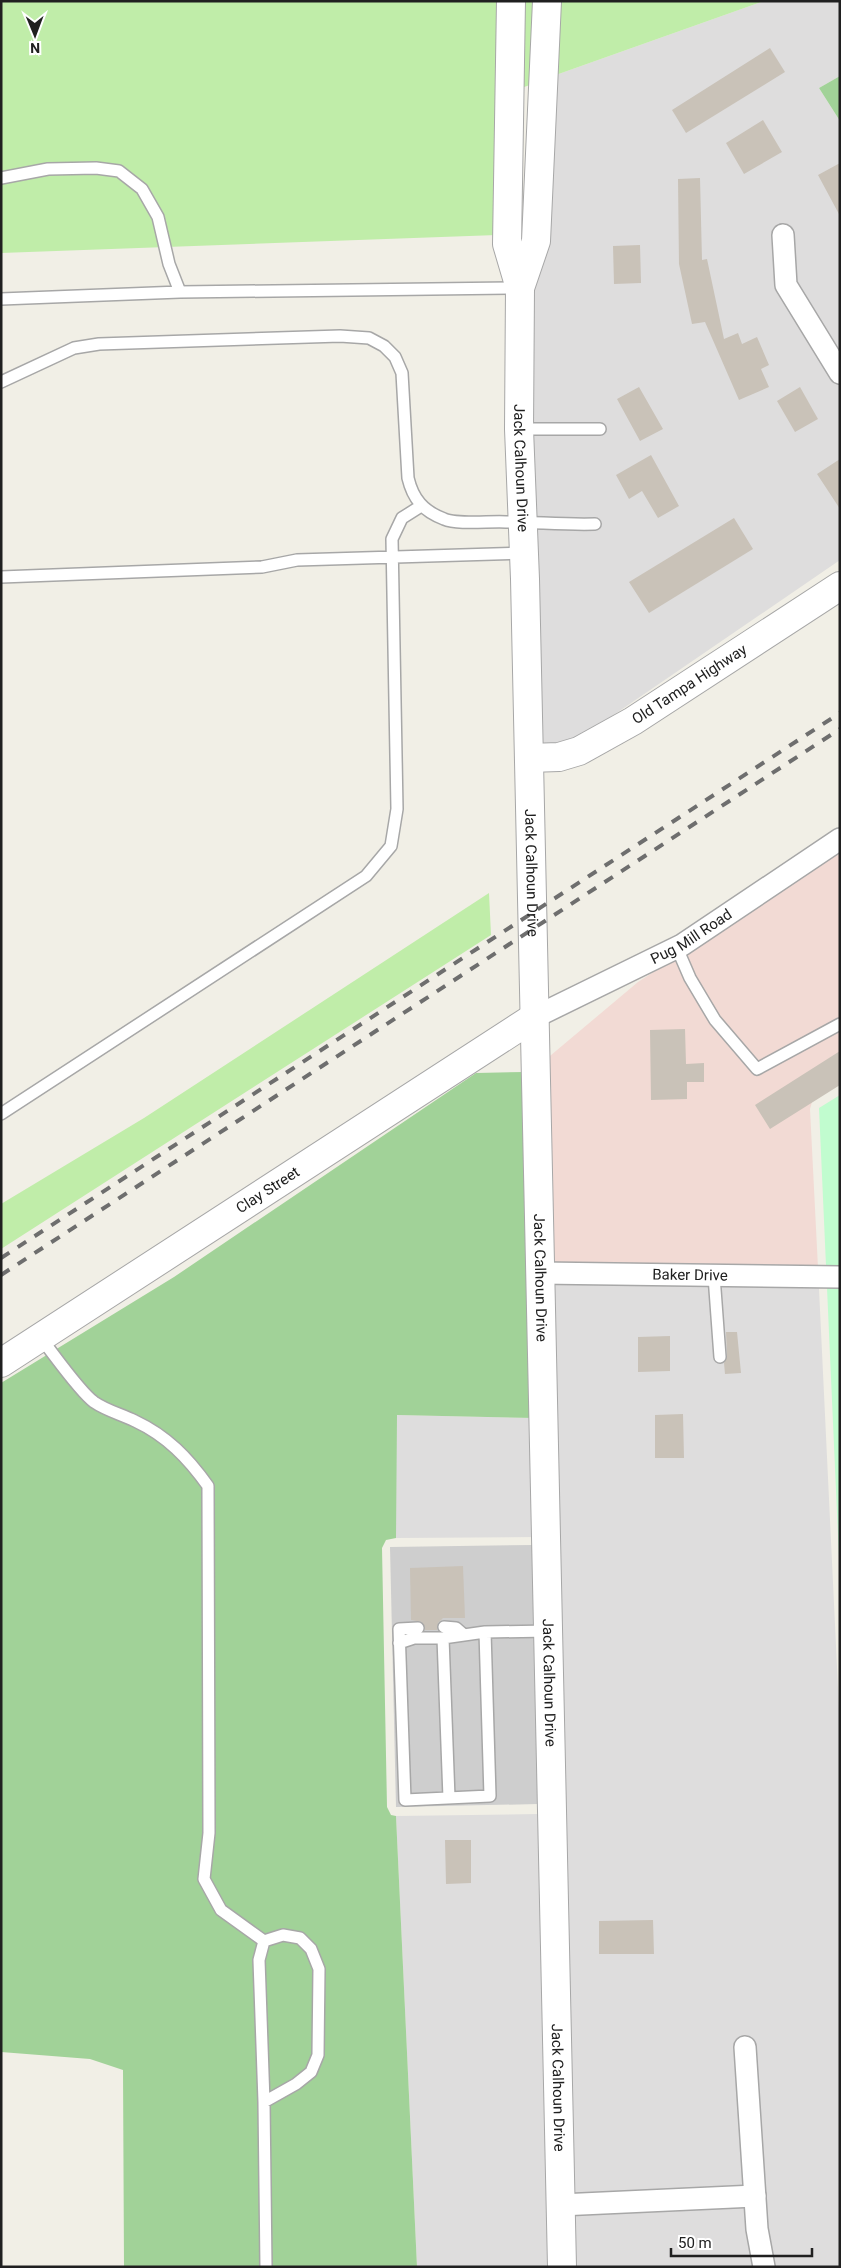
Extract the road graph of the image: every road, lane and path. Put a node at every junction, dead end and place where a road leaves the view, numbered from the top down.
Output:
1 (511, 1) edge
2 (547, 1) edge
3 (1, 178) edge
4 (783, 234) dead end
5 (520, 288) junction
6 (180, 292) junction
7 (1, 299) edge
8 (840, 372) edge
9 (1, 382) edge
10 (519, 429) junction
11 (600, 429) dead end
12 (421, 506) junction
13 (523, 522) junction
14 (594, 524) dead end
15 (524, 553) junction
16 (393, 557) junction
17 (1, 577) edge
18 (840, 586) edge
19 (528, 758) junction
20 (840, 839) edge
21 (677, 948) junction
22 (533, 1018) junction
23 (840, 1024) edge
24 (1, 1114) edge
25 (540, 1273) junction
26 (714, 1276) junction
27 (840, 1278) edge
28 (40, 1337) junction
29 (720, 1357) dead end
30 (1, 1363) edge
31 (418, 1628) dead end
32 (549, 1631) junction
33 (444, 1632) junction
34 (485, 1632) junction
35 (398, 1642) junction
36 (449, 1798) junction
37 (264, 1941) junction
38 (745, 2047) dead end
39 (264, 2102) junction
40 (755, 2196) junction
41 (560, 2205) junction
42 (266, 2267) edge
43 (562, 2267) edge
44 (764, 2267) edge

1 - 5 street, Jack Calhoun Drive
2 - 5 street, Jack Calhoun Drive
3 - 6 lane
4 - 8 street
5 - 6 lane
5 - 10 street, Jack Calhoun Drive
6 - 7 lane
9 - 12 lane
10 - 11 lane
10 - 13 street, Jack Calhoun Drive
12 - 13 lane
12 - 16 lane
13 - 14 lane
13 - 15 street, Jack Calhoun Drive
15 - 16 lane
15 - 19 street, Jack Calhoun Drive
16 - 17 lane
16 - 24 lane
18 - 19 street, Old Tampa Highway
19 - 22 street, Jack Calhoun Drive
20 - 21 street, Pug Mill Road
21 - 22 street, Pug Mill Road
21 - 23 lane
22 - 25 street, Jack Calhoun Drive
22 - 28 street, Clay Street
25 - 26 street, Baker Drive
25 - 32 street, Jack Calhoun Drive
26 - 27 street, Baker Drive
26 - 29 lane
28 - 30 street, Clay Street
28 - 37 lane
31 - 35 lane
32 - 34 lane
32 - 41 street, Jack Calhoun Drive
33 - 34 lane
33 - 35 lane
33 - 36 lane
34 - 36 lane
35 - 36 lane
37 - 39 lane
37 - 39 lane
38 - 40 street
39 - 42 lane
40 - 41 street
40 - 44 street
41 - 43 street, Jack Calhoun Drive

